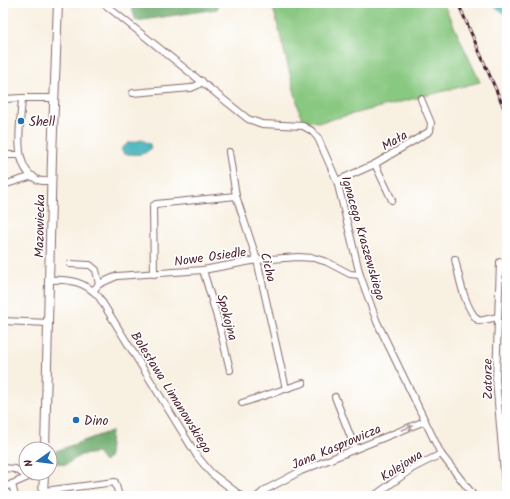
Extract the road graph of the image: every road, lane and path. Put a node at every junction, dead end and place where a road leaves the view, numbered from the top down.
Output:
1 (58, 3) edge
2 (103, 3) edge
3 (202, 81) junction
4 (133, 93) dead end
5 (22, 98) junction
6 (54, 98) junction
7 (3, 99) edge
8 (421, 99) dead end
9 (229, 152) dead end
10 (3, 155) edge
11 (20, 155) junction
12 (376, 164) junction
13 (33, 176) junction
14 (337, 180) junction
15 (51, 181) junction
16 (3, 185) edge
17 (236, 196) junction
18 (392, 200) dead end
19 (455, 259) dead end
20 (257, 260) junction
21 (500, 262) dead end
22 (70, 264) dead end
23 (203, 270) junction
24 (154, 274) junction
25 (360, 275) junction
26 (50, 280) junction
27 (99, 284) junction
28 (93, 291) junction
29 (498, 318) junction
30 (3, 321) edge
31 (49, 323) junction
32 (230, 370) dead end
33 (303, 383) dead end
34 (286, 389) junction
35 (335, 397) dead end
36 (242, 403) dead end
37 (507, 414) edge
38 (425, 421) junction
39 (500, 422) junction
40 (45, 441) edge
41 (355, 448) junction
42 (441, 454) junction
43 (3, 468) edge
44 (18, 471) edge
45 (19, 481) edge
46 (44, 481) edge
47 (12, 484) junction
48 (3, 488) edge
49 (43, 494) edge
50 (15, 496) edge
51 (119, 496) edge
52 (241, 496) edge
53 (258, 496) edge
54 (374, 496) edge
55 (473, 496) edge
56 (506, 496) edge

1 - 6 main road, Mazowiecka
2 - 3 street
3 - 4 street
3 - 14 street, Ignacego Kraszewskiego
5 - 6 street
5 - 7 street
5 - 11 street
6 - 15 main road, Mazowiecka
8 - 12 street, Mała
9 - 17 street, Cicha
10 - 11 street
11 - 13 street
12 - 14 street, Mała
12 - 18 street
13 - 15 street
13 - 16 street
14 - 25 street, Ignacego Kraszewskiego
15 - 26 main road, Mazowiecka
17 - 20 street, Cicha
17 - 24 street
19 - 29 street
20 - 23 street, Nowe Osiedle
20 - 25 street, Nowe Osiedle
20 - 34 street, Cicha
21 - 29 street, Zatorze
22 - 27 street
23 - 24 street, Nowe Osiedle
23 - 32 street, Spokojna
24 - 27 street, Nowe Osiedle
25 - 38 street, Ignacego Kraszewskiego
26 - 28 street
26 - 31 main road, Mazowiecka
27 - 28 street, Nowe Osiedle
28 - 52 street, Bolesława Limanowskiego
29 - 39 street, Zatorze
30 - 31 street
31 - 40 main road, Mazowiecka
33 - 34 street
34 - 36 street
35 - 41 street
37 - 39 street
41 -> 38 street, Jana Kasprowicza
38 - 42 street, Ignacego Kraszewskiego
39 - 56 street, Zatorze
41 - 53 street, Jana Kasprowicza
42 - 54 street, Kolejowa
42 - 55 street, Ignacego Kraszewskiego
43 - 44 street
45 - 47 street
46 - 49 main road
47 - 48 street
47 - 50 street
49 - 51 street

